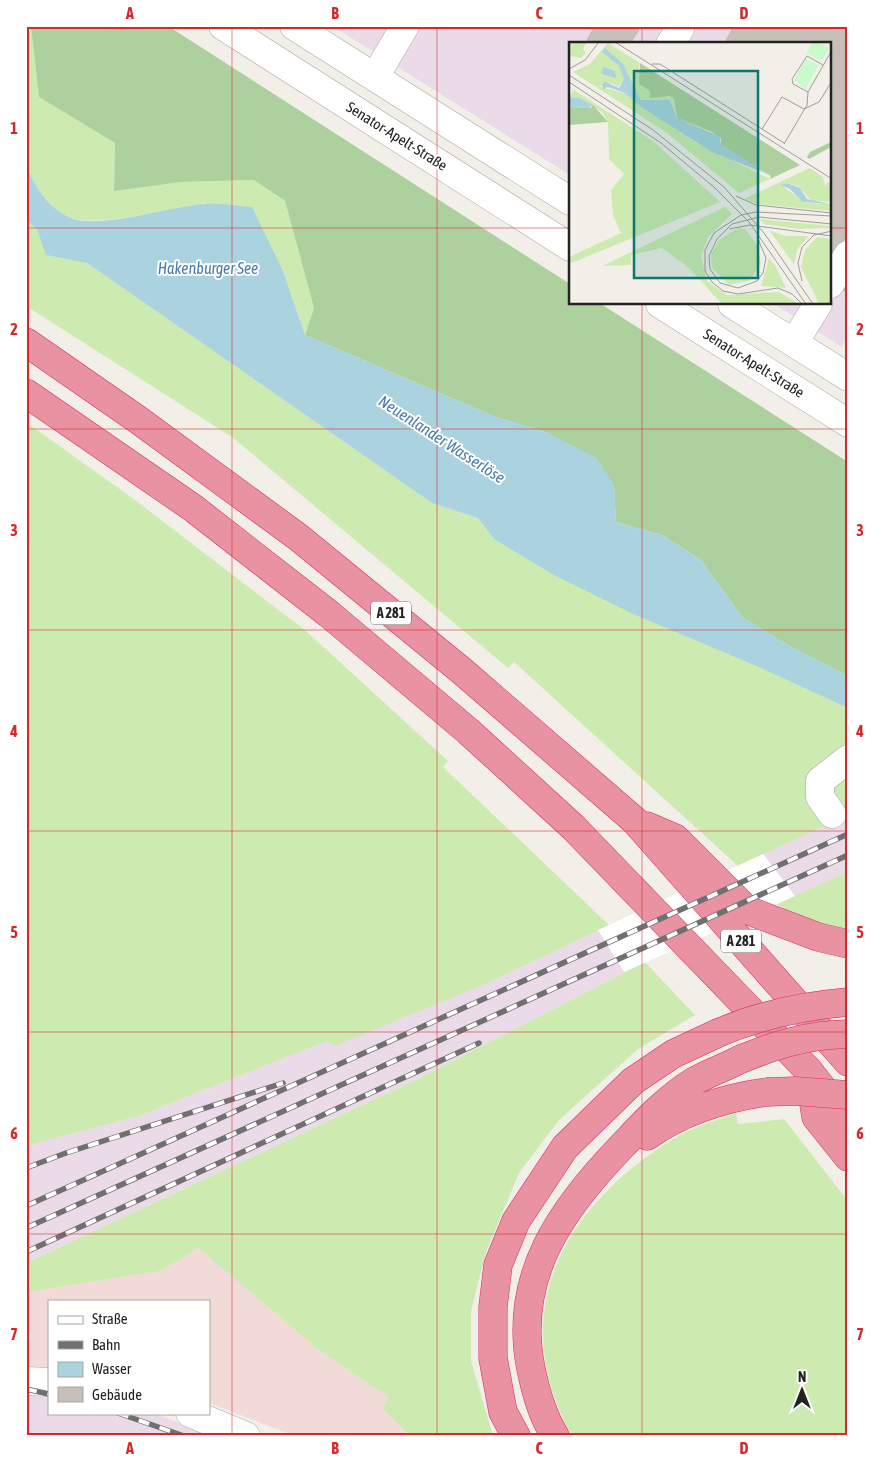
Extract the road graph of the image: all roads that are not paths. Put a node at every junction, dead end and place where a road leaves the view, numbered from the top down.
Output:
1 (223, 26) edge
2 (294, 26) edge
3 (405, 26) edge
4 (374, 77) junction
5 (569, 200) edge
6 (569, 246) edge
7 (848, 256) edge
8 (832, 281) edge
9 (662, 305) edge
10 (734, 305) edge
11 (817, 305) edge
12 (26, 342) edge
13 (794, 343) junction
14 (848, 377) edge
15 (26, 393) edge
16 (848, 423) edge
17 (848, 759) edge
18 (832, 814) dead end
19 (634, 820) junction
20 (848, 944) edge
21 (848, 1002) edge
22 (848, 1034) edge
23 (848, 1062) edge
24 (808, 1070) junction
25 (848, 1095) edge
26 (848, 1121) edge
27 (848, 1157) edge
28 (601, 1168) junction
29 (26, 1381) edge
30 (48, 1382) edge
31 (192, 1414) edge
32 (246, 1436) edge
33 (516, 1436) edge
34 (556, 1436) edge

1 - 6 street, Senator-Apelt-Straße
2 - 4 street
3 - 4 street
4 - 5 street
7 - 8 street
9 - 16 street, Senator-Apelt-Straße
10 - 13 street
11 - 13 street
12 - 19 highway, A 281
13 - 14 street
15 - 24 highway, A 281
17 - 18 street
19 - 20 highway
19 - 23 highway, A 281
21 - 33 highway, bridge
22 - 28 highway, bridge
24 - 26 highway, A 281
24 - 27 highway
25 - 28 highway, bridge
28 - 34 highway
29 - 30 street
31 - 32 street

